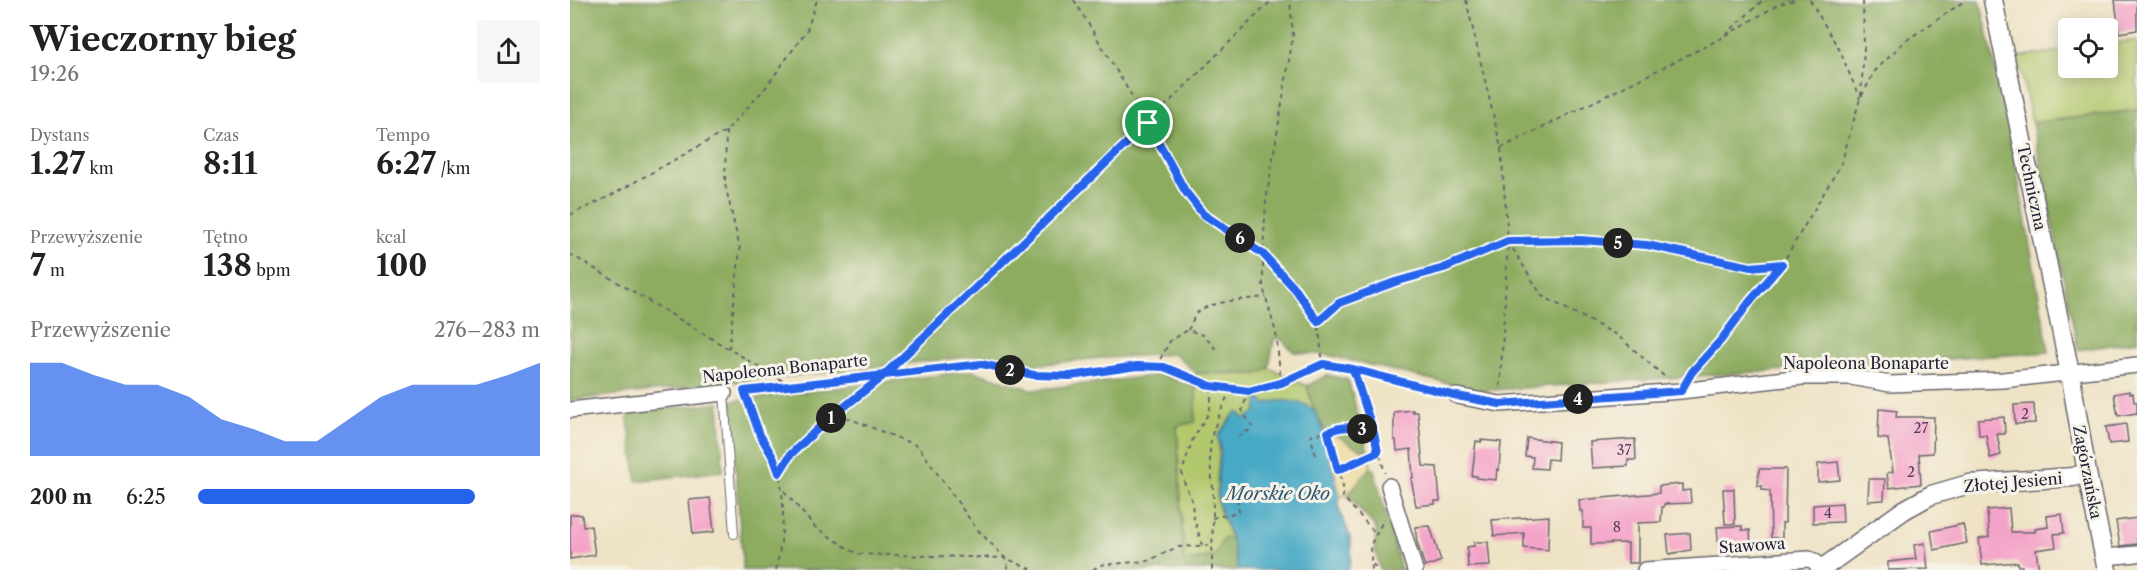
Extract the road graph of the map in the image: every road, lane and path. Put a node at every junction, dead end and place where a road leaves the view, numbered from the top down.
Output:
1 (817, 0) edge
2 (1074, 0) edge
3 (1272, 0) edge
4 (1290, 0) edge
5 (1466, 0) edge
6 (1763, 0) edge
7 (1795, 0) edge
8 (1810, 0) edge
9 (1863, 0) edge
10 (1966, 0) edge
11 (1993, 0) edge
12 (1720, 39) junction
13 (1860, 99) junction
14 (1148, 123) junction
15 (726, 131) junction
16 (1502, 148) junction
17 (570, 215) edge
18 (1508, 241) junction
19 (570, 254) edge
20 (1263, 254) junction
21 (1782, 264) junction
22 (1266, 297) junction
23 (1318, 322) junction
24 (1188, 330) junction
25 (729, 349) junction
26 (1219, 352) dead end
27 (1323, 364) junction
28 (2137, 365) edge
29 (1156, 367) junction
30 (1353, 369) junction
31 (2070, 373) junction
32 (883, 376) junction
33 (1281, 383) junction
34 (1211, 386) junction
35 (793, 387) junction
36 (1231, 388) junction
37 (744, 391) junction
38 (1249, 391) junction
39 (1681, 391) junction
40 (724, 393) junction
41 (1457, 396) joint
42 (1500, 404) junction
43 (570, 410) edge
44 (838, 414) junction
45 (1328, 432) junction
46 (1374, 433) junction
47 (1238, 437) dead end
48 (1378, 452) junction
49 (1315, 455) dead end
50 (1338, 470) junction
51 (779, 473) junction
52 (2087, 473) junction
53 (1389, 486) joint
54 (783, 490) junction
55 (1237, 497) dead end
56 (1385, 517) dead end
57 (1212, 518) junction
58 (734, 534) dead end
59 (1376, 534) junction
60 (1202, 545) junction
61 (1212, 545) junction
62 (2137, 554) edge
63 (1005, 558) junction
64 (1372, 562) junction
65 (2106, 564) edge
66 (1821, 569) edge
67 (776, 570) edge
68 (1009, 570) edge
69 (1034, 570) edge
70 (1093, 570) edge
71 (1212, 570) edge
72 (1372, 570) edge
73 (1377, 570) edge
74 (1415, 570) edge
75 (1645, 570) edge

1 - 15 path
2 - 14 path
3 - 14 path
4 - 20 path
5 - 16 path
6 - 12 path
7 - 12 path
8 - 13 path
9 - 13 path
10 - 13 path
11 - 31 street, Techniczna
12 - 16 path
13 - 21 path
14 - 20 path
14 - 32 path
15 - 17 path
15 - 25 path
16 - 18 path
18 - 21 path
18 - 23 path
18 - 39 path
18 - 42 path
19 - 25 path
20 - 22 path
20 - 23 path
21 - 39 path
22 - 24 path
22 - 33 path
23 - 27 path
24 - 26 path
24 - 29 path
25 - 35 path
27 - 30 path
27 - 33 path, Napoleona Bonaparte
28 - 31 street, Napoleona Bonaparte
29 - 32 path, Napoleona Bonaparte
29 - 34 path, Napoleona Bonaparte
30 - 41 path
30 - 46 path
31 - 39 street, Napoleona Bonaparte
31 - 52 street, Zagórzańska
32 - 35 path, Napoleona Bonaparte
32 - 44 path
33 - 38 path, Napoleona Bonaparte
34 - 36 path, Napoleona Bonaparte
34 - 60 path
35 - 37 path, Napoleona Bonaparte
36 - 38 path, Napoleona Bonaparte
36 - 57 path
37 - 40 path, Napoleona Bonaparte
37 - 51 path
38 - 47 path
39 - 42 street, Napoleona Bonaparte
40 - 43 street, Napoleona Bonaparte
40 - 58 lane
41 - 42 street, Napoleona Bonaparte
44 - 51 path
44 - 63 path
45 - 46 path
45 - 49 path
45 - 50 path
46 - 48 path
48 - 50 path
48 - 53 path
50 - 59 path
51 - 54 path
52 - 65 street, Zagórzańska
52 - 66 street, Złotej Jesieni
53 - 74 street
54 - 63 path
54 - 67 path
55 - 57 path
56 - 59 path
57 - 61 path
59 - 64 path
60 - 61 path
60 - 70 path
61 - 71 path
62 - 65 street
63 - 68 path
63 - 69 path
64 - 72 path
64 - 73 path
66 - 75 street, Stawowa

